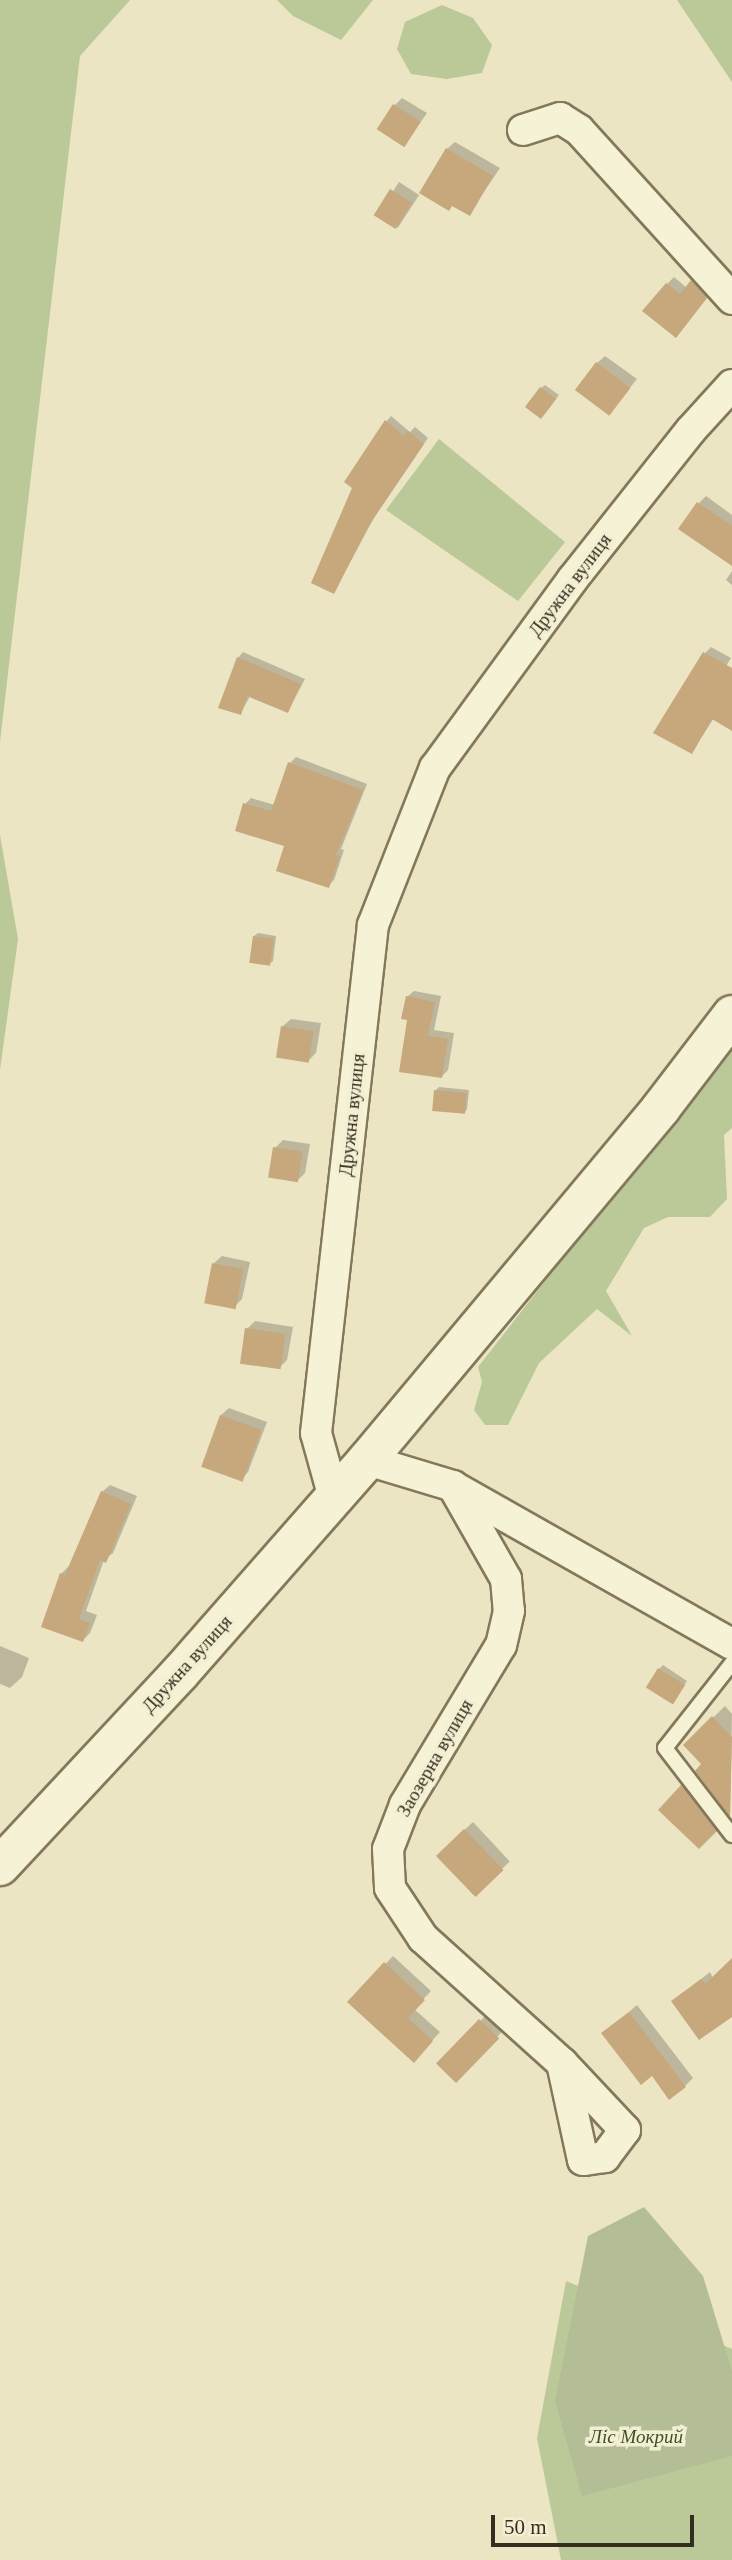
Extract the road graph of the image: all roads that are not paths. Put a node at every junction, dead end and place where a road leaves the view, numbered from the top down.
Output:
1 (523, 130) dead end
2 (732, 299) edge
3 (732, 385) edge
4 (732, 1015) edge
5 (367, 1460) junction
6 (453, 1486) junction
7 (334, 1498) junction
8 (732, 1644) edge
9 (732, 1663) edge
10 (732, 1835) edge
11 (0, 1866) edge
12 (562, 2063) dead end

1 - 2 street
3 - 7 street, Дружна вулиця
4 - 5 main road
5 - 6 street
5 - 7 main road
6 - 8 street
6 - 12 street, Заозерна вулиця
7 - 11 main road, Дружна вулиця
9 - 10 lane

